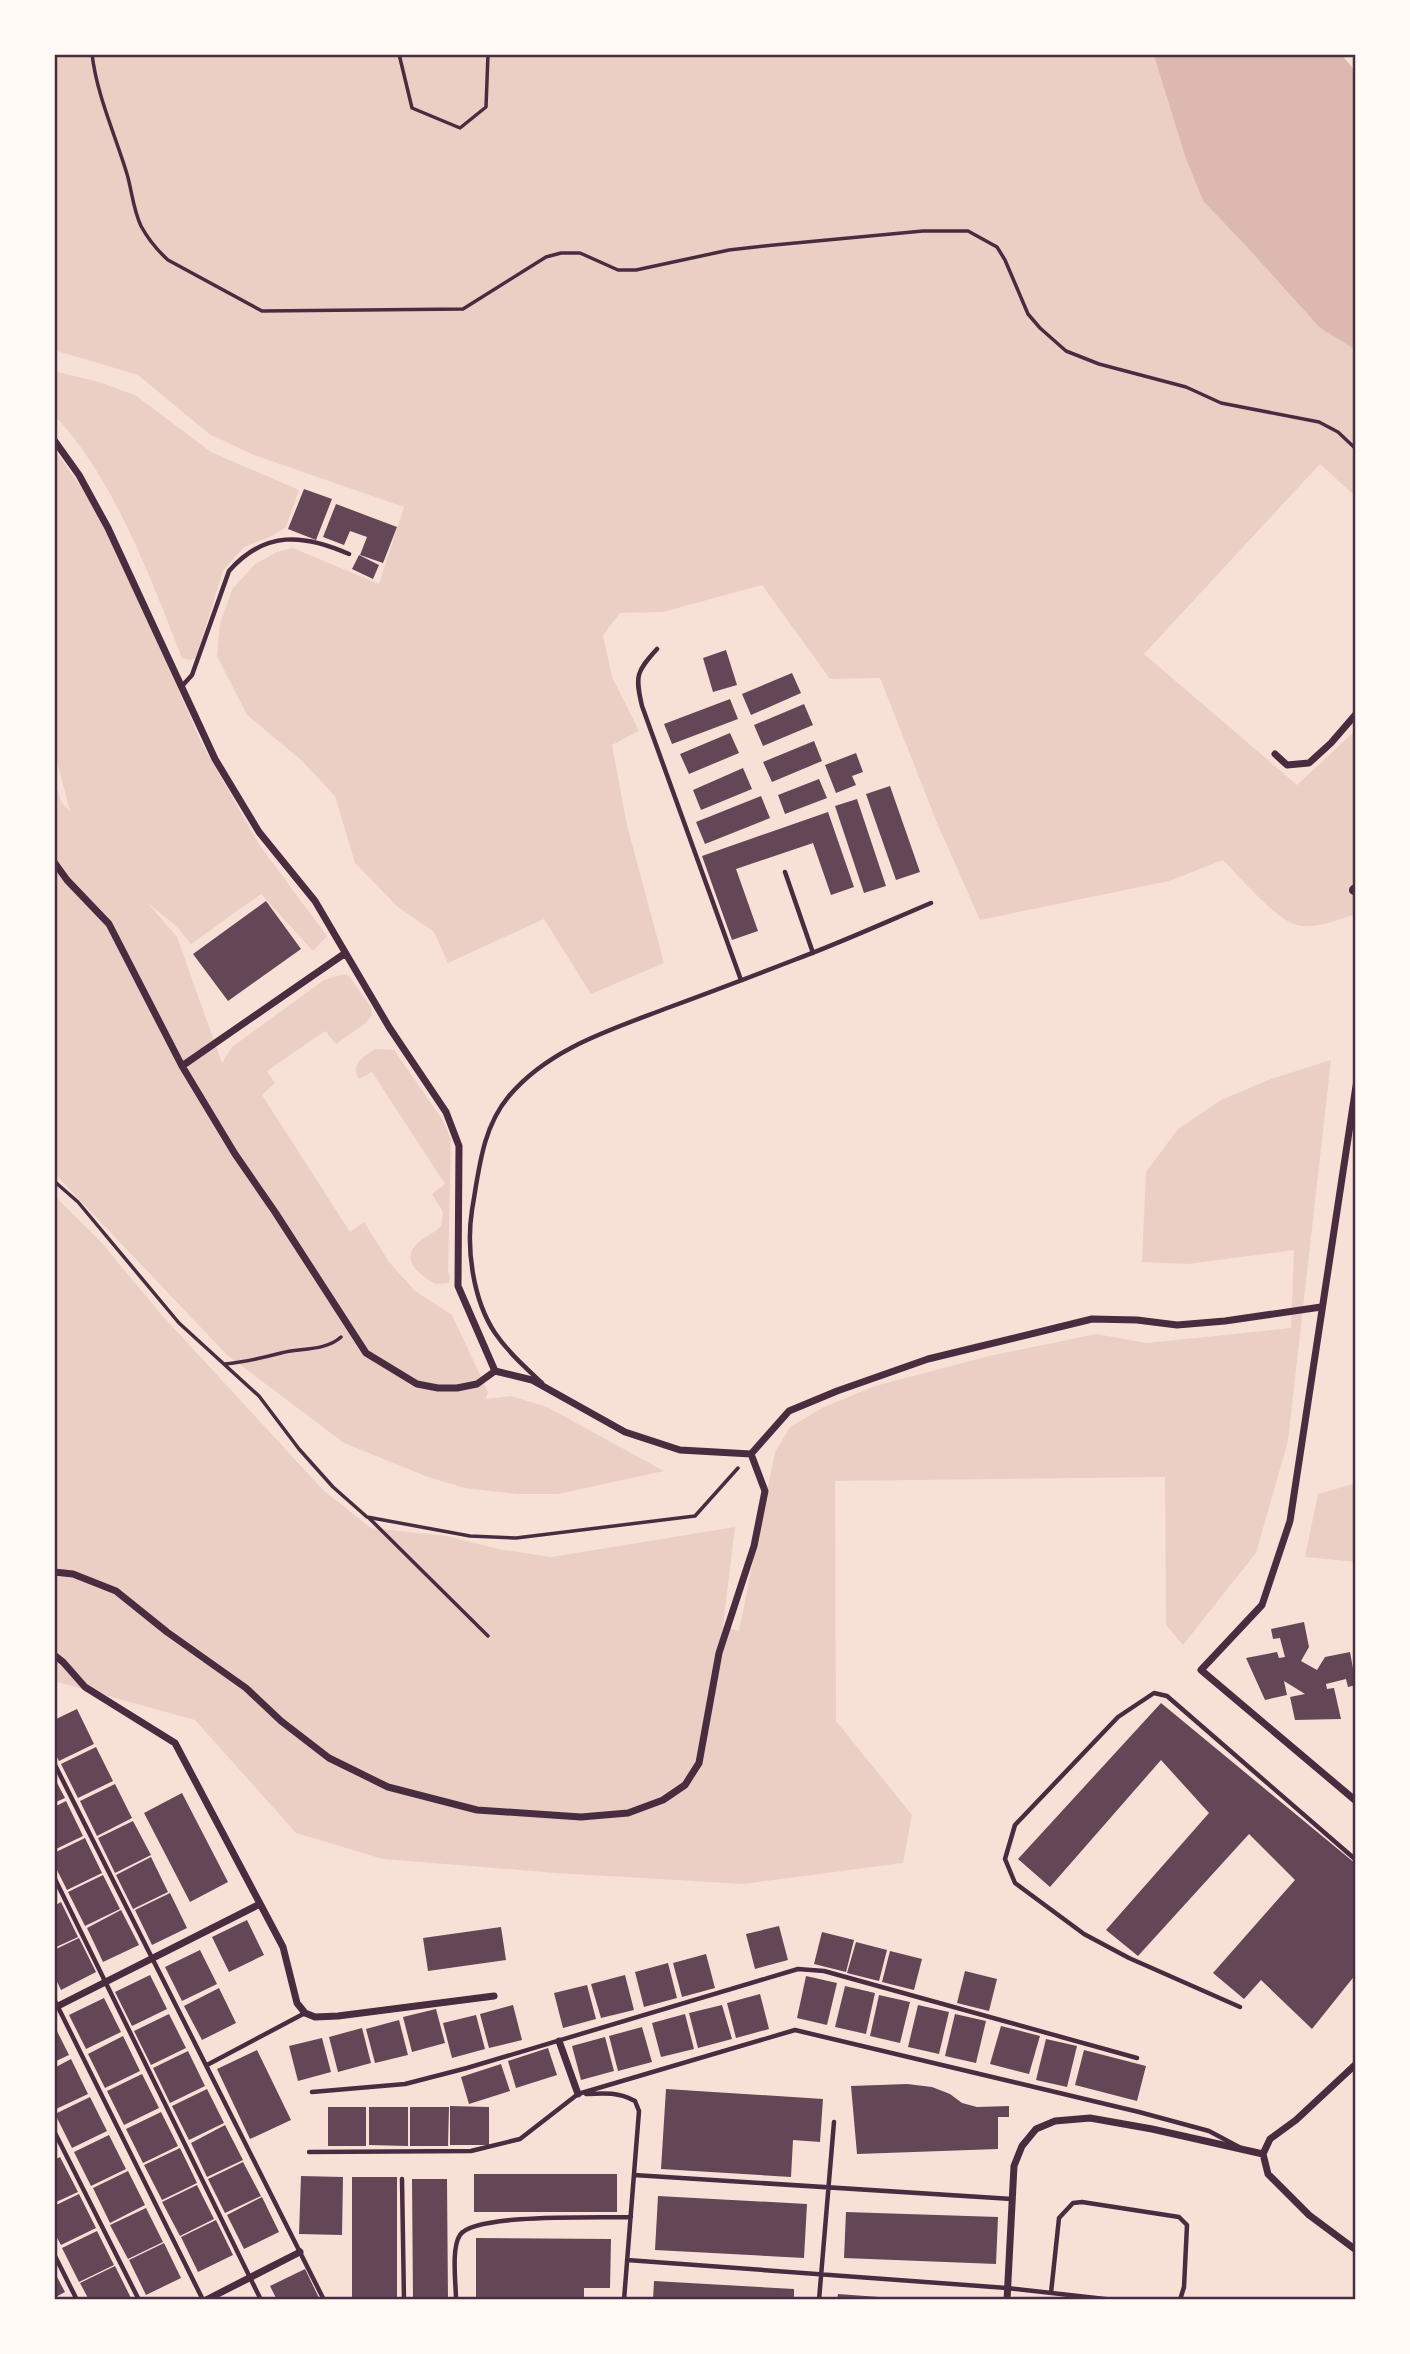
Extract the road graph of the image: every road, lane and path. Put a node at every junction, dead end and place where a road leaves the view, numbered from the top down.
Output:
1 (92, 54) edge
2 (399, 54) edge
3 (488, 54) edge
4 (54, 440) edge
5 (1356, 449) edge
6 (349, 554) dead end
7 (657, 649) dead end
8 (181, 686) junction
9 (1356, 714) edge
10 (1275, 754) dead end
11 (54, 862) edge
12 (785, 872) dead end
13 (931, 903) dead end
14 (813, 953) junction
15 (344, 954) junction
16 (741, 980) junction
17 (182, 1066) junction
18 (1356, 1086) edge
19 (54, 1181) edge
20 (1321, 1307) junction
21 (347, 1324) junction
22 (225, 1364) junction
23 (495, 1371) junction
24 (545, 1386) junction
25 (751, 1454) junction
26 (367, 1517) junction
27 (54, 1572) edge
28 (488, 1636) dead end
29 (54, 1655) edge
30 (54, 1763) edge
31 (1356, 1801) edge
32 (1356, 1860) edge
33 (54, 1877) edge
34 (260, 1904) junction
35 (153, 1958) junction
36 (105, 1982) junction
37 (494, 1996) dead end
38 (55, 2004) edge
39 (1240, 2007) dead end
40 (304, 2013) junction
41 (559, 2041) junction
42 (1137, 2058) dead end
43 (1356, 2064) edge
44 (207, 2065) junction
45 (312, 2092) dead end
46 (578, 2094) junction
47 (834, 2122) dead end
48 (54, 2131) edge
49 (1243, 2150) junction
50 (309, 2152) dead end
51 (1263, 2154) junction
52 (634, 2175) junction
53 (402, 2179) dead end
54 (828, 2187) junction
55 (1012, 2199) junction
56 (631, 2217) junction
57 (1356, 2250) edge
58 (300, 2252) junction
59 (54, 2254) edge
60 (627, 2260) junction
61 (821, 2274) junction
62 (250, 2278) junction
63 (1007, 2288) junction
64 (1051, 2293) junction
65 (77, 2300) edge
66 (139, 2300) edge
67 (205, 2300) edge
68 (261, 2300) edge
69 (324, 2300) edge
70 (404, 2300) edge
71 (456, 2300) edge
72 (624, 2300) edge
73 (819, 2300) edge
74 (1007, 2300) edge
75 (1114, 2300) edge
76 (1180, 2300) edge

1 - 5 path
2 - 3 path
4 - 8 street
6 - 8 lane
7 - 16 lane
8 - 15 street
9 - 10 street
11 - 17 street
12 - 14 lane
13 - 14 lane
14 - 16 lane
15 - 17 street
15 - 23 street
16 - 24 lane
17 - 21 street
18 - 20 street
19 - 22 path
20 - 25 street
20 - 31 street
21 - 22 path
21 - 23 street
22 - 26 path
23 - 24 street
24 - 25 street
25 - 26 path
25 - 27 street
26 - 28 path
29 - 34 street
30 - 35 lane
32 - 39 lane
33 - 36 lane
34 - 35 street
34 - 40 street
35 - 36 street
35 - 44 lane
36 - 38 street
36 - 62 lane
37 - 40 street
38 - 67 lane
40 - 44 lane
41 - 42 lane
41 - 45 lane
41 - 46 street
43 - 51 street
44 - 58 lane
46 - 49 lane
46 - 50 lane
46 - 52 lane
47 - 54 lane
48 - 66 lane
49 - 51 street
49 - 55 street
51 - 57 street
52 - 54 lane
52 - 56 lane
53 - 70 lane
54 - 55 lane
54 - 61 lane
55 - 63 street
56 - 60 lane
56 - 71 lane
58 - 62 street
58 - 69 lane
59 - 65 lane
60 - 61 lane
60 - 72 lane
61 - 63 lane
61 - 73 lane
62 - 67 street
62 - 68 lane
63 - 64 lane
63 - 74 street
64 - 75 lane
64 - 76 lane

